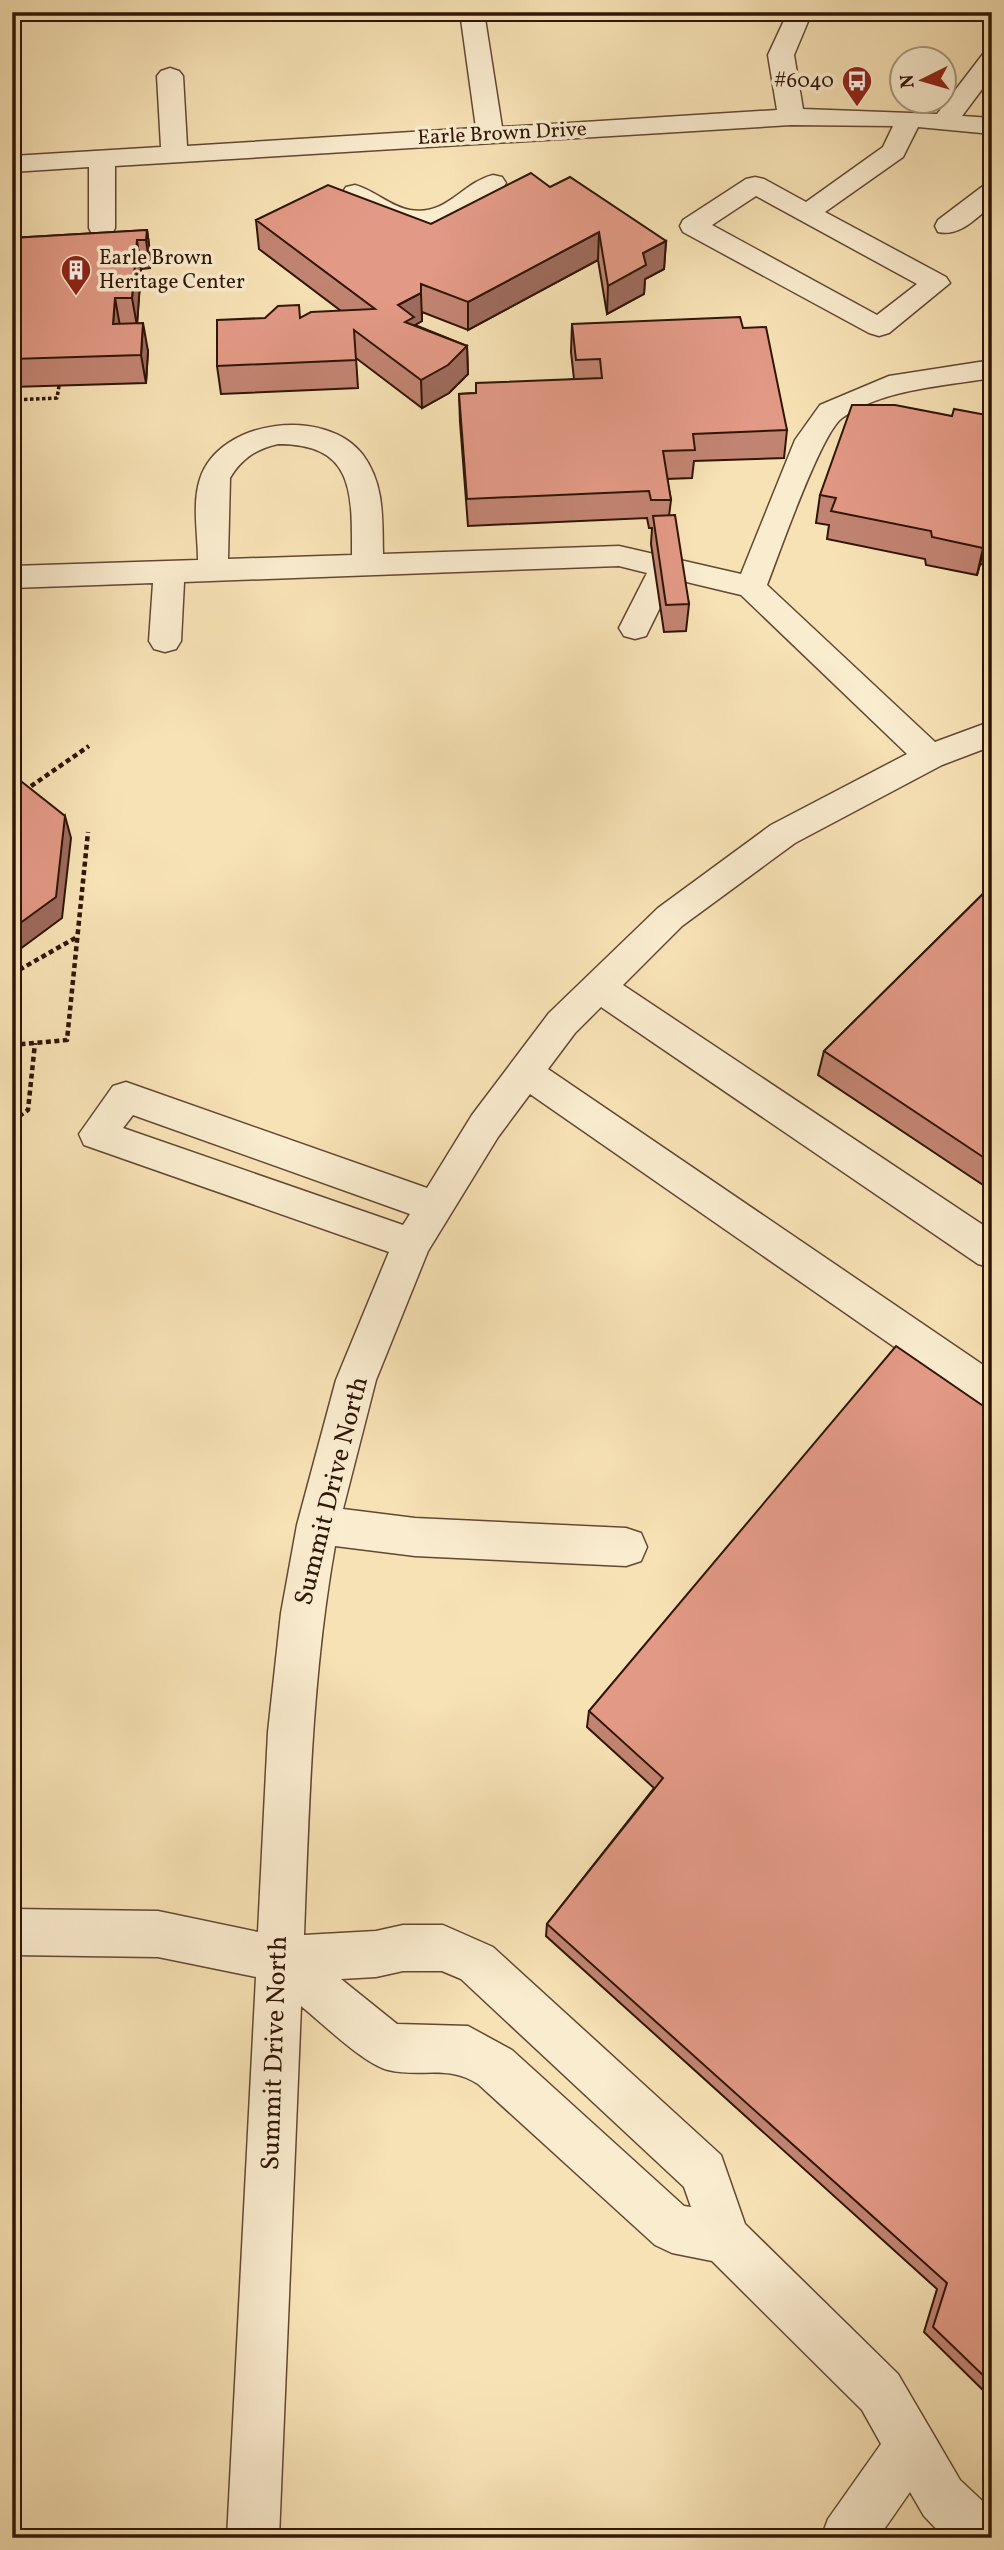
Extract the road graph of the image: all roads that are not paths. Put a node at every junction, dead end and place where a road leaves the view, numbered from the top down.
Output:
1 (472, 12) edge
2 (800, 12) edge
3 (992, 59) edge
4 (170, 76) dead end
5 (790, 117) junction
6 (909, 119) junction
7 (945, 121) junction
8 (992, 126) edge
9 (489, 135) junction
10 (174, 154) junction
11 (466, 156) junction
12 (102, 159) junction
13 (12, 164) edge
14 (355, 192) edge
15 (992, 192) edge
16 (807, 213) junction
17 (948, 226) dead end
18 (102, 228) dead end
19 (992, 369) edge
20 (368, 565) junction
21 (665, 567) junction
22 (214, 570) junction
23 (169, 571) junction
24 (12, 577) edge
25 (751, 587) junction
26 (635, 628) dead end
27 (165, 641) dead end
28 (992, 733) edge
29 (930, 757) junction
30 (600, 986) junction
31 (524, 1071) junction
32 (434, 1206) junction
33 (412, 1244) junction
34 (992, 1252) edge
35 (992, 1393) edge
36 (318, 1525) junction
37 (626, 1547) dead end
38 (12, 1931) edge
39 (279, 1959) junction
40 (725, 2239) junction
41 (910, 2447) junction
42 (253, 2538) edge
43 (847, 2538) edge
44 (983, 2538) edge

1 - 9 street
2 - 5 street
3 - 7 street
4 - 10 street
5 - 6 street, Earle Brown Drive
5 - 9 street, Earle Brown Drive
6 - 7 street, Earle Brown Drive
6 - 16 street
7 - 8 street, Earle Brown Drive
9 - 11 street, Earle Brown Drive
10 - 11 street, Earle Brown Drive
10 - 12 street, Earle Brown Drive
11 - 14 street
12 - 13 street, Earle Brown Drive
12 - 18 street
15 - 17 street
16 - 16 street
19 - 25 street
20 - 21 street
20 - 22 street
20 - 22 street
21 - 25 street
21 - 26 street
22 - 23 street
23 - 24 street
23 - 27 street
25 - 29 street
28 - 29 street, Summit Drive North
29 - 30 street, Summit Drive North
30 - 31 street, Summit Drive North
30 - 34 street
31 - 32 street, Summit Drive North
31 - 35 street
32 - 33 street, Summit Drive North
32 - 33 street
33 - 36 street, Summit Drive North
36 - 37 street
36 - 39 street, Summit Drive North
38 - 39 street
39 - 40 street
39 - 40 street
39 - 42 street, Summit Drive North
40 - 41 street
41 - 43 street
41 - 44 street

